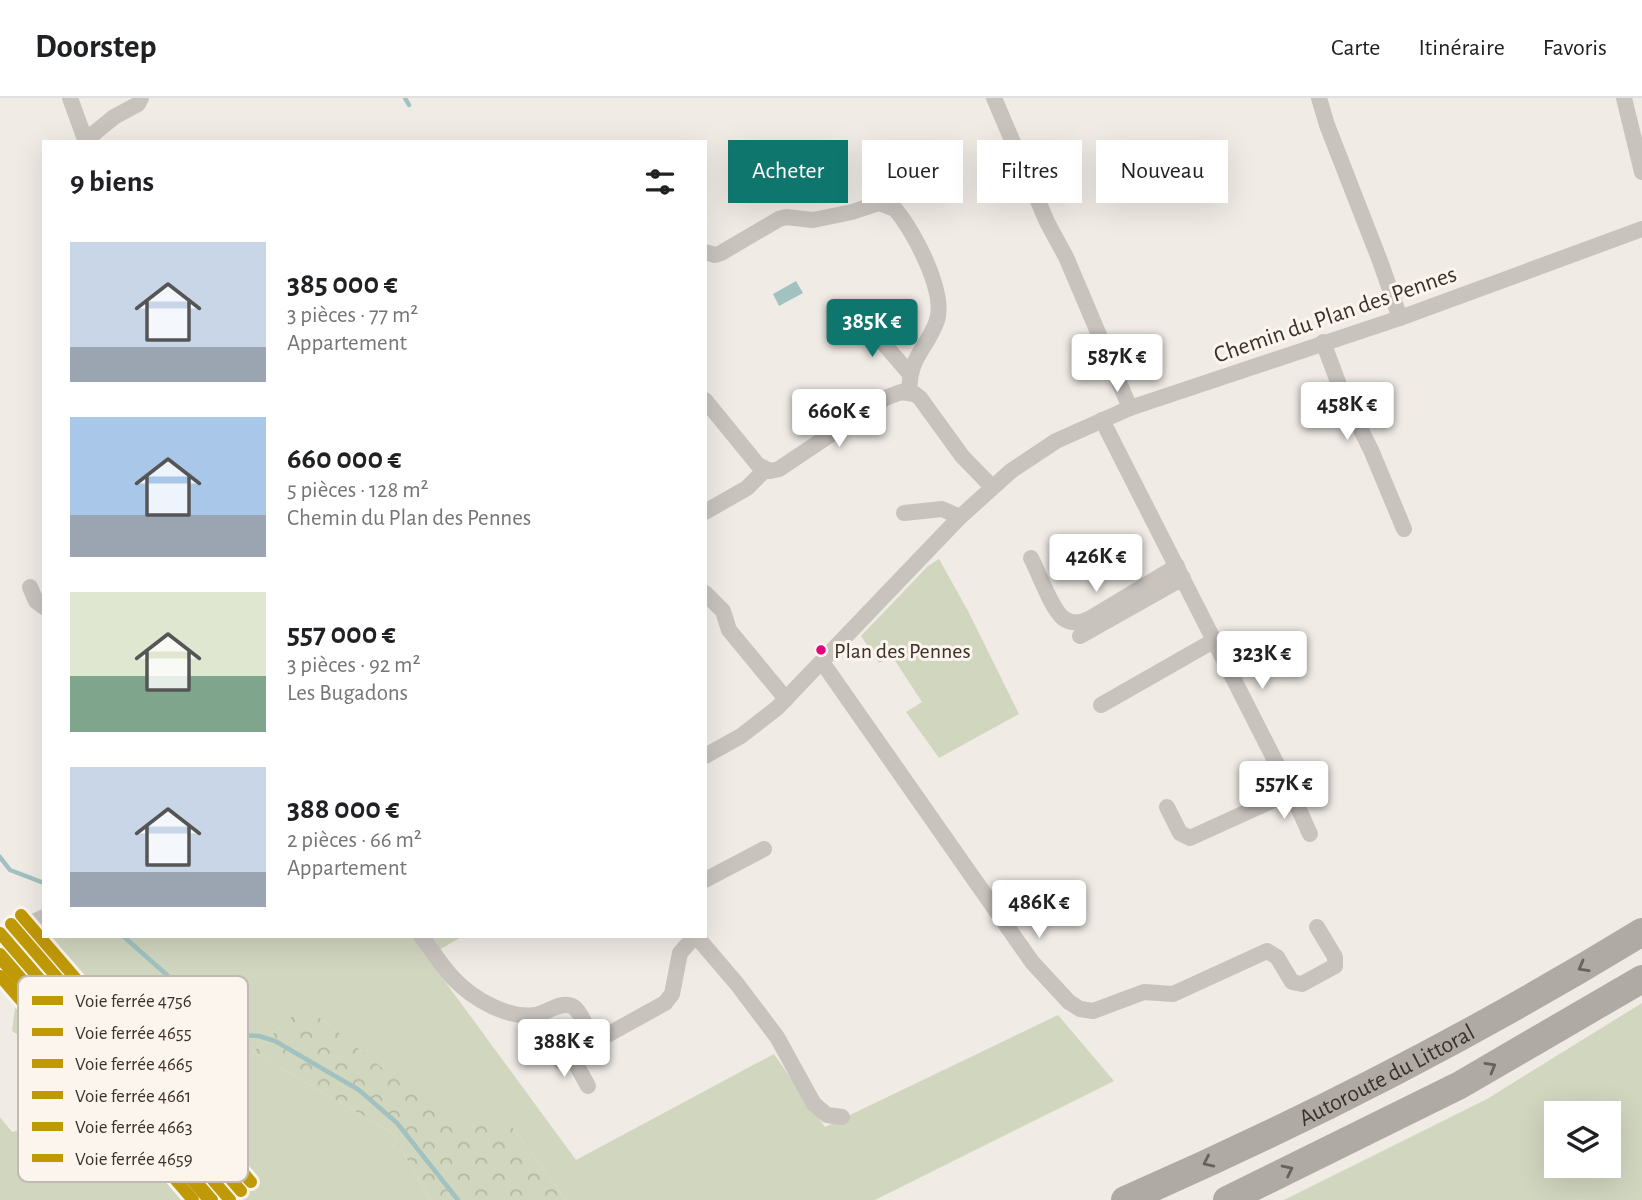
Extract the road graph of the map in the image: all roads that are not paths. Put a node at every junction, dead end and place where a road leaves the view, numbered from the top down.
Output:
1 (70, 98) edge
2 (141, 98) edge
3 (994, 98) edge
4 (1319, 98) edge
5 (1624, 98) edge
6 (86, 140) edge
7 (87, 140) edge
8 (1642, 172) edge
9 (1642, 229) edge
10 (707, 253) edge
11 (1400, 318) junction
12 (867, 319) dead end
13 (1323, 342) junction
14 (910, 374) junction
15 (909, 393) junction
16 (707, 402) edge
17 (1130, 408) junction
18 (1102, 420) junction
19 (765, 470) junction
20 (992, 487) junction
21 (707, 511) edge
22 (904, 513) dead end
23 (960, 517) junction
24 (1405, 528) dead end
25 (1031, 558) dead end
26 (1180, 572) junction
27 (30, 587) dead end
28 (707, 595) edge
29 (42, 606) edge
30 (1080, 636) dead end
31 (1215, 640) junction
32 (822, 662) junction
33 (786, 699) junction
34 (1101, 705) dead end
35 (707, 755) edge
36 (1292, 792) junction
37 (1167, 807) dead end
38 (1310, 834) dead end
39 (764, 849) dead end
40 (707, 879) edge
41 (42, 918) edge
42 (1317, 927) dead end
43 (1642, 932) edge
44 (0, 937) edge
45 (422, 938) edge
46 (694, 938) edge
47 (698, 938) edge
48 (1642, 979) edge
49 (593, 1043) junction
50 (588, 1086) dead end
51 (842, 1116) dead end
52 (1125, 1200) edge
53 (1227, 1200) edge

1 - 6 street
2 - 7 street
3 - 17 street
4 - 11 street
5 - 8 street
9 - 11 street, Chemin du Plan des Pennes
10 - 14 street
11 - 13 street, Chemin du Plan des Pennes
12 - 14 street
13 - 17 street, Chemin du Plan des Pennes
13 - 24 street
14 - 15 street
15 - 19 street
15 - 20 street
16 - 19 street
17 - 18 street, Chemin du Plan des Pennes
18 - 20 street, Chemin du Plan des Pennes
18 - 26 street
19 - 21 street
20 - 23 street, Chemin du Plan des Pennes
22 - 23 street
23 - 32 street, Chemin du Plan des Pennes
25 - 26 street
26 - 30 street
26 - 31 street
27 - 29 street
28 - 33 street
31 - 34 street
31 - 36 street
32 - 33 street, Chemin du Plan des Pennes
32 - 42 street
33 - 35 street, Chemin du Plan des Pennes
36 - 37 street
36 - 38 street
39 - 40 street
41 - 44 street
43 -> 52 highway, Autoroute du Littoral
45 - 49 street
46 - 49 street
47 - 51 street
53 -> 48 highway, Autoroute du Littoral
49 - 50 street

